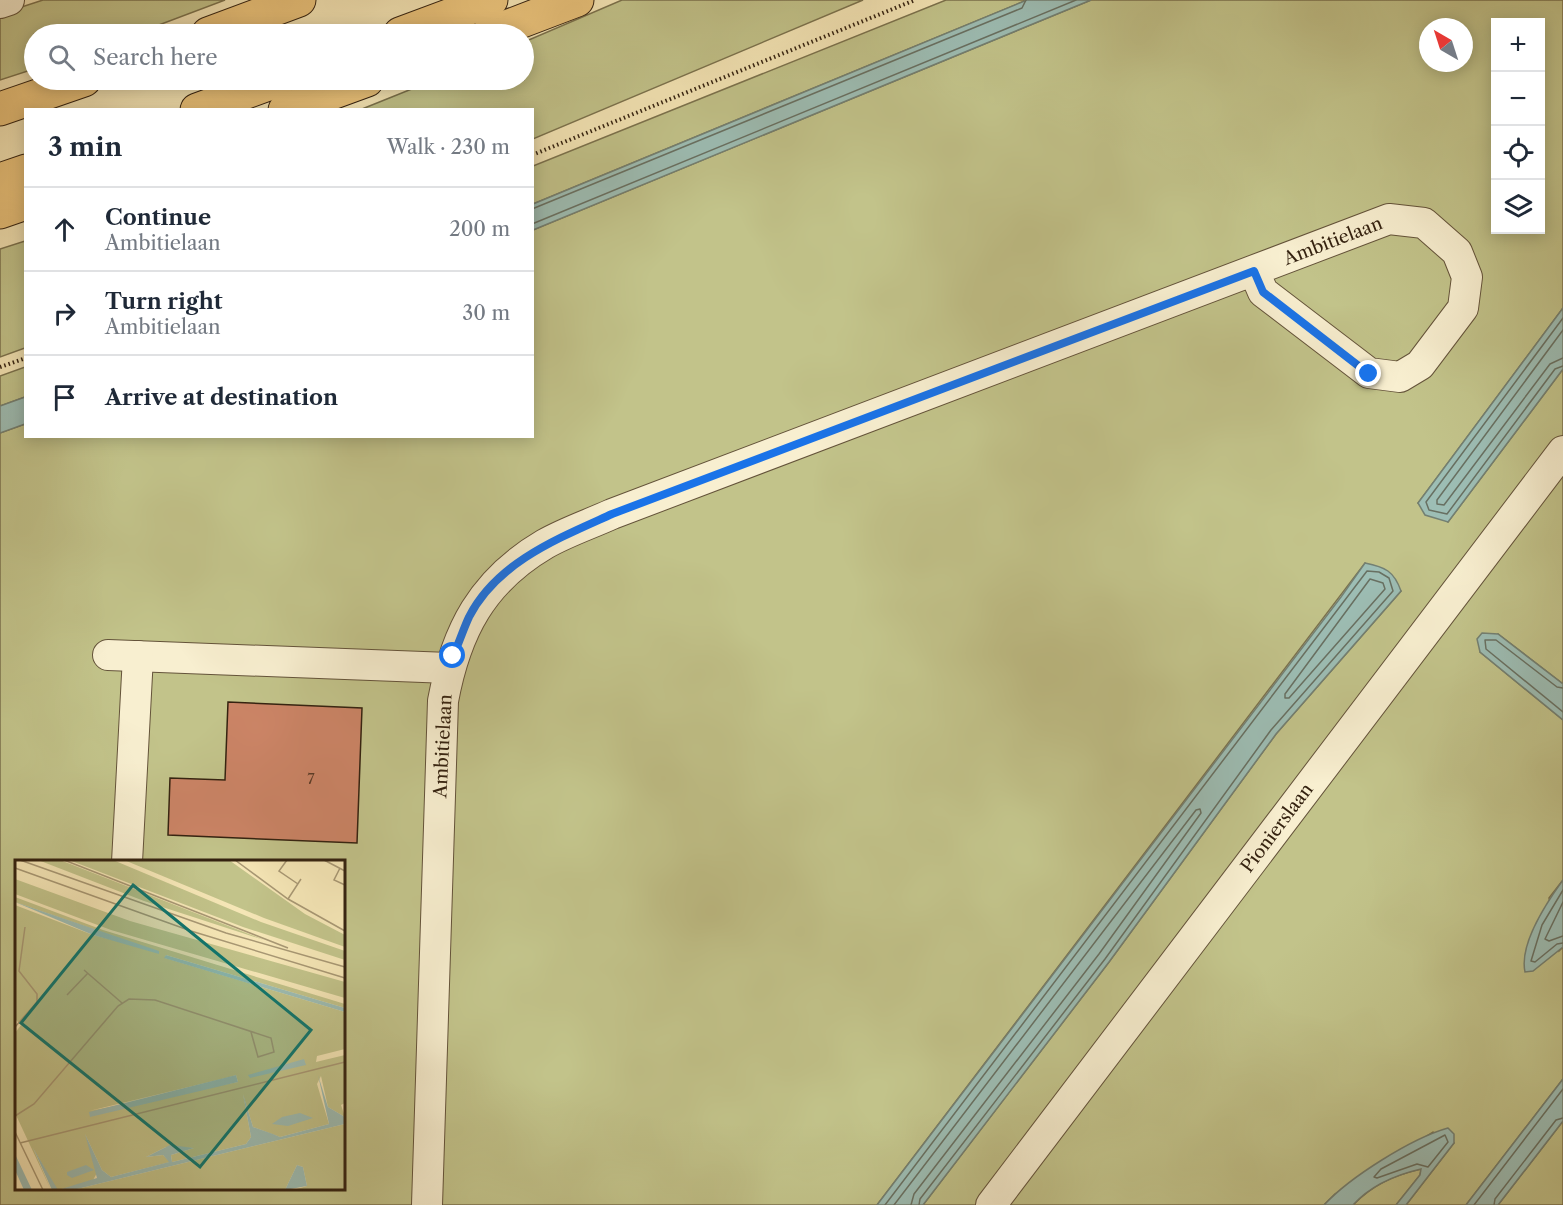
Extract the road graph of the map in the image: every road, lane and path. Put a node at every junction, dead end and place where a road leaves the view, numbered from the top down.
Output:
1 (9, 0) edge
2 (299, 0) edge
3 (491, 0) edge
4 (577, 0) edge
5 (915, 0) edge
6 (0, 3) edge
7 (235, 24) edge
8 (427, 24) edge
9 (514, 24) edge
10 (55, 90) edge
11 (252, 90) edge
12 (340, 90) edge
13 (202, 108) edge
14 (291, 108) edge
15 (0, 109) edge
16 (534, 154) edge
17 (24, 172) edge
18 (0, 180) edge
19 (24, 204) edge
20 (0, 212) edge
21 (1254, 271) junction
22 (24, 359) edge
23 (0, 367) edge
24 (1563, 451) edge
25 (108, 655) dead end
26 (138, 656) junction
27 (449, 668) junction
28 (127, 860) edge
29 (428, 1205) edge
30 (991, 1205) edge

1 - 6 street
2 - 7 highway
3 - 8 highway
4 - 9 highway
5 - 16 path
10 - 15 highway
11 - 13 highway
12 - 14 highway
17 - 18 highway
19 - 20 highway
21 - 21 street, Ambitielaan
21 - 27 street, Ambitielaan
22 - 23 path
24 - 30 street, Pionierslaan
25 - 26 street
26 - 27 street
26 - 28 street
27 - 29 street, Ambitielaan

